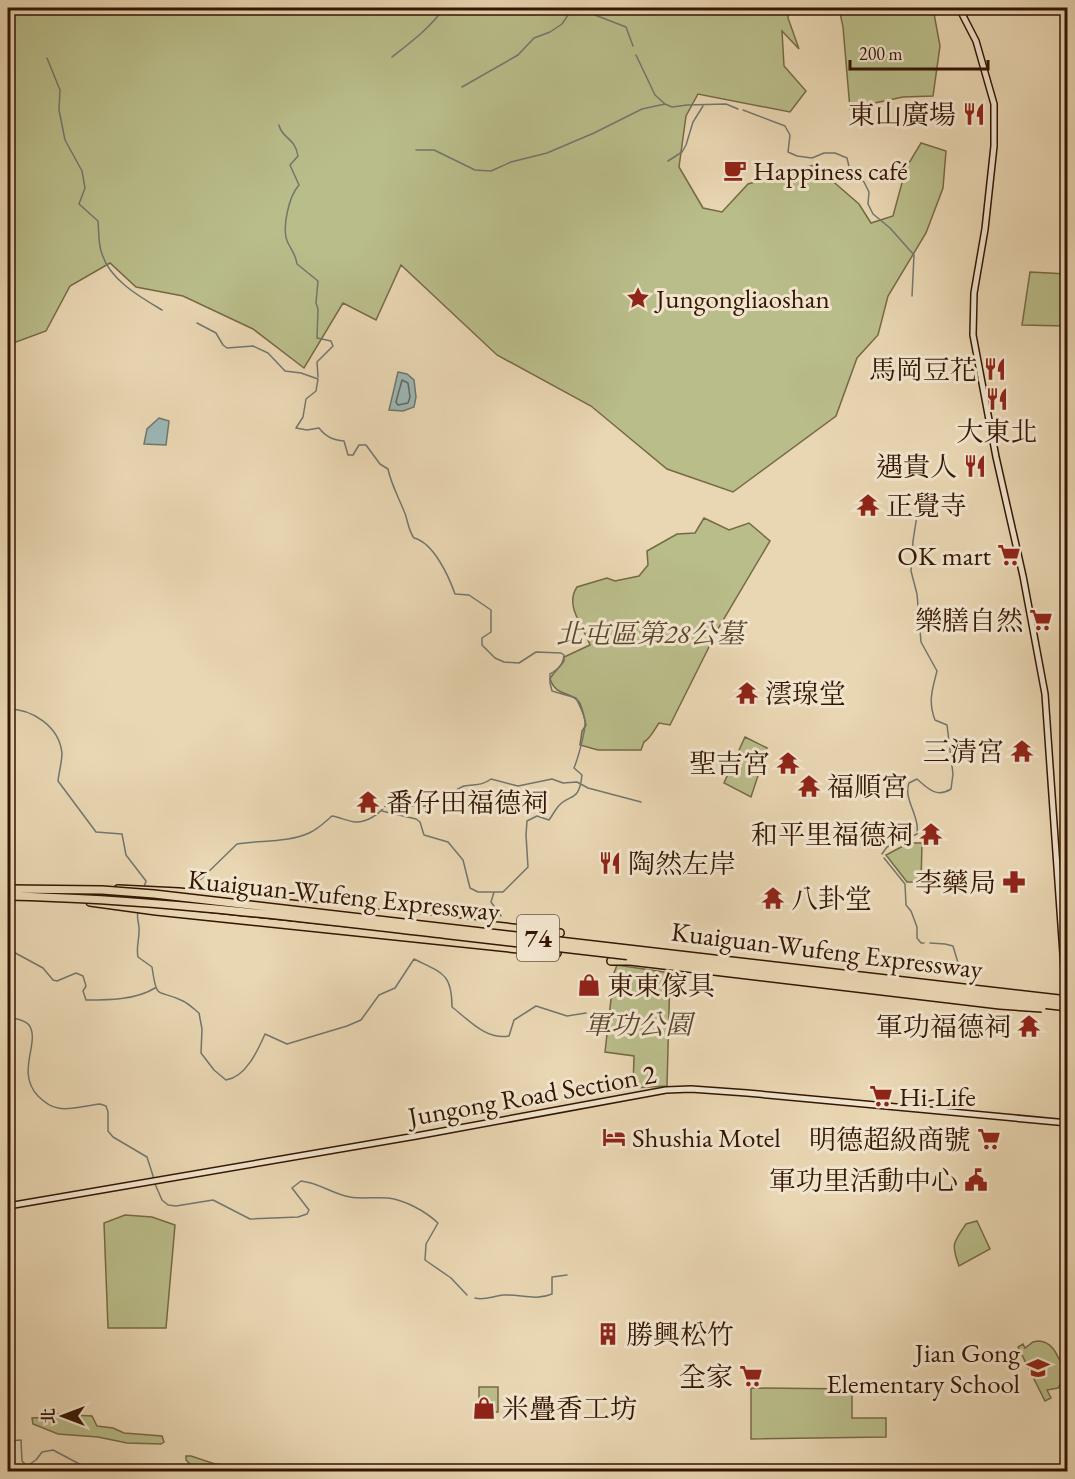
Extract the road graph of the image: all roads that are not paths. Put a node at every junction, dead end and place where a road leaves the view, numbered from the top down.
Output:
1 (959, 8) edge
2 (8, 889) edge
3 (102, 890) junction
4 (8, 896) edge
5 (73, 897) junction
6 (560, 933) dead end
7 (557, 953) dead end
8 (611, 962) dead end
9 (1068, 1000) edge
10 (1068, 1007) edge
11 (1068, 1026) edge
12 (1068, 1123) edge
13 (8, 1206) edge

1 - 11 main road
2 - 3 highway, Kuaiguan-Wufeng Expressway / 74, bridge
3 - 6 highway, 74, bridge
3 - 9 highway, Kuaiguan-Wufeng Expressway / 74, bridge
4 - 5 highway, Kuaiguan-Wufeng Expressway / 74, bridge
5 - 7 highway, 74, bridge
5 - 10 highway, Kuaiguan-Wufeng Expressway / 74, bridge
8 - 10 highway, 74, bridge
12 - 13 main road, Jungong Road Section 2

